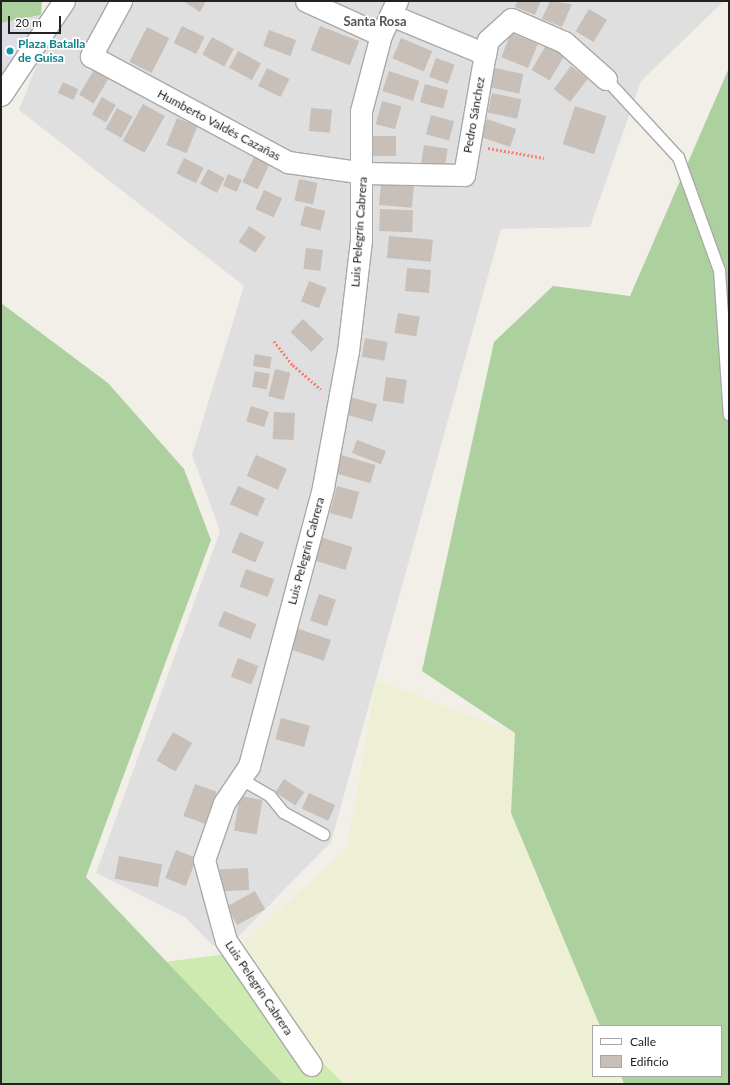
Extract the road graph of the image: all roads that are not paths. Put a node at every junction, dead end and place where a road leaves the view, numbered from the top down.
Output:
1 (64, 1) edge
2 (121, 1) edge
3 (306, 1) edge
4 (394, 8) edge
5 (381, 35) junction
6 (485, 54) junction
7 (606, 79) joint
8 (1, 95) edge
9 (364, 173) junction
10 (464, 175) joint
11 (729, 415) edge
12 (241, 778) junction
13 (323, 834) dead end
14 (311, 1065) dead end

1 - 8 street
2 - 9 street, Humberto Valdés Cazañas
3 - 5 street
4 - 5 street, Luis Pelegrín Cabrera
4 - 6 street
5 - 9 street, Luis Pelegrín Cabrera
6 - 7 street, Pedro Sánchez
6 - 10 street, Pedro Sánchez
7 - 11 lane
9 - 10 street, Humberto Valdés Cazañas
9 - 12 street, Luis Pelegrín Cabrera
12 - 13 lane
12 - 14 street, Luis Pelegrín Cabrera

